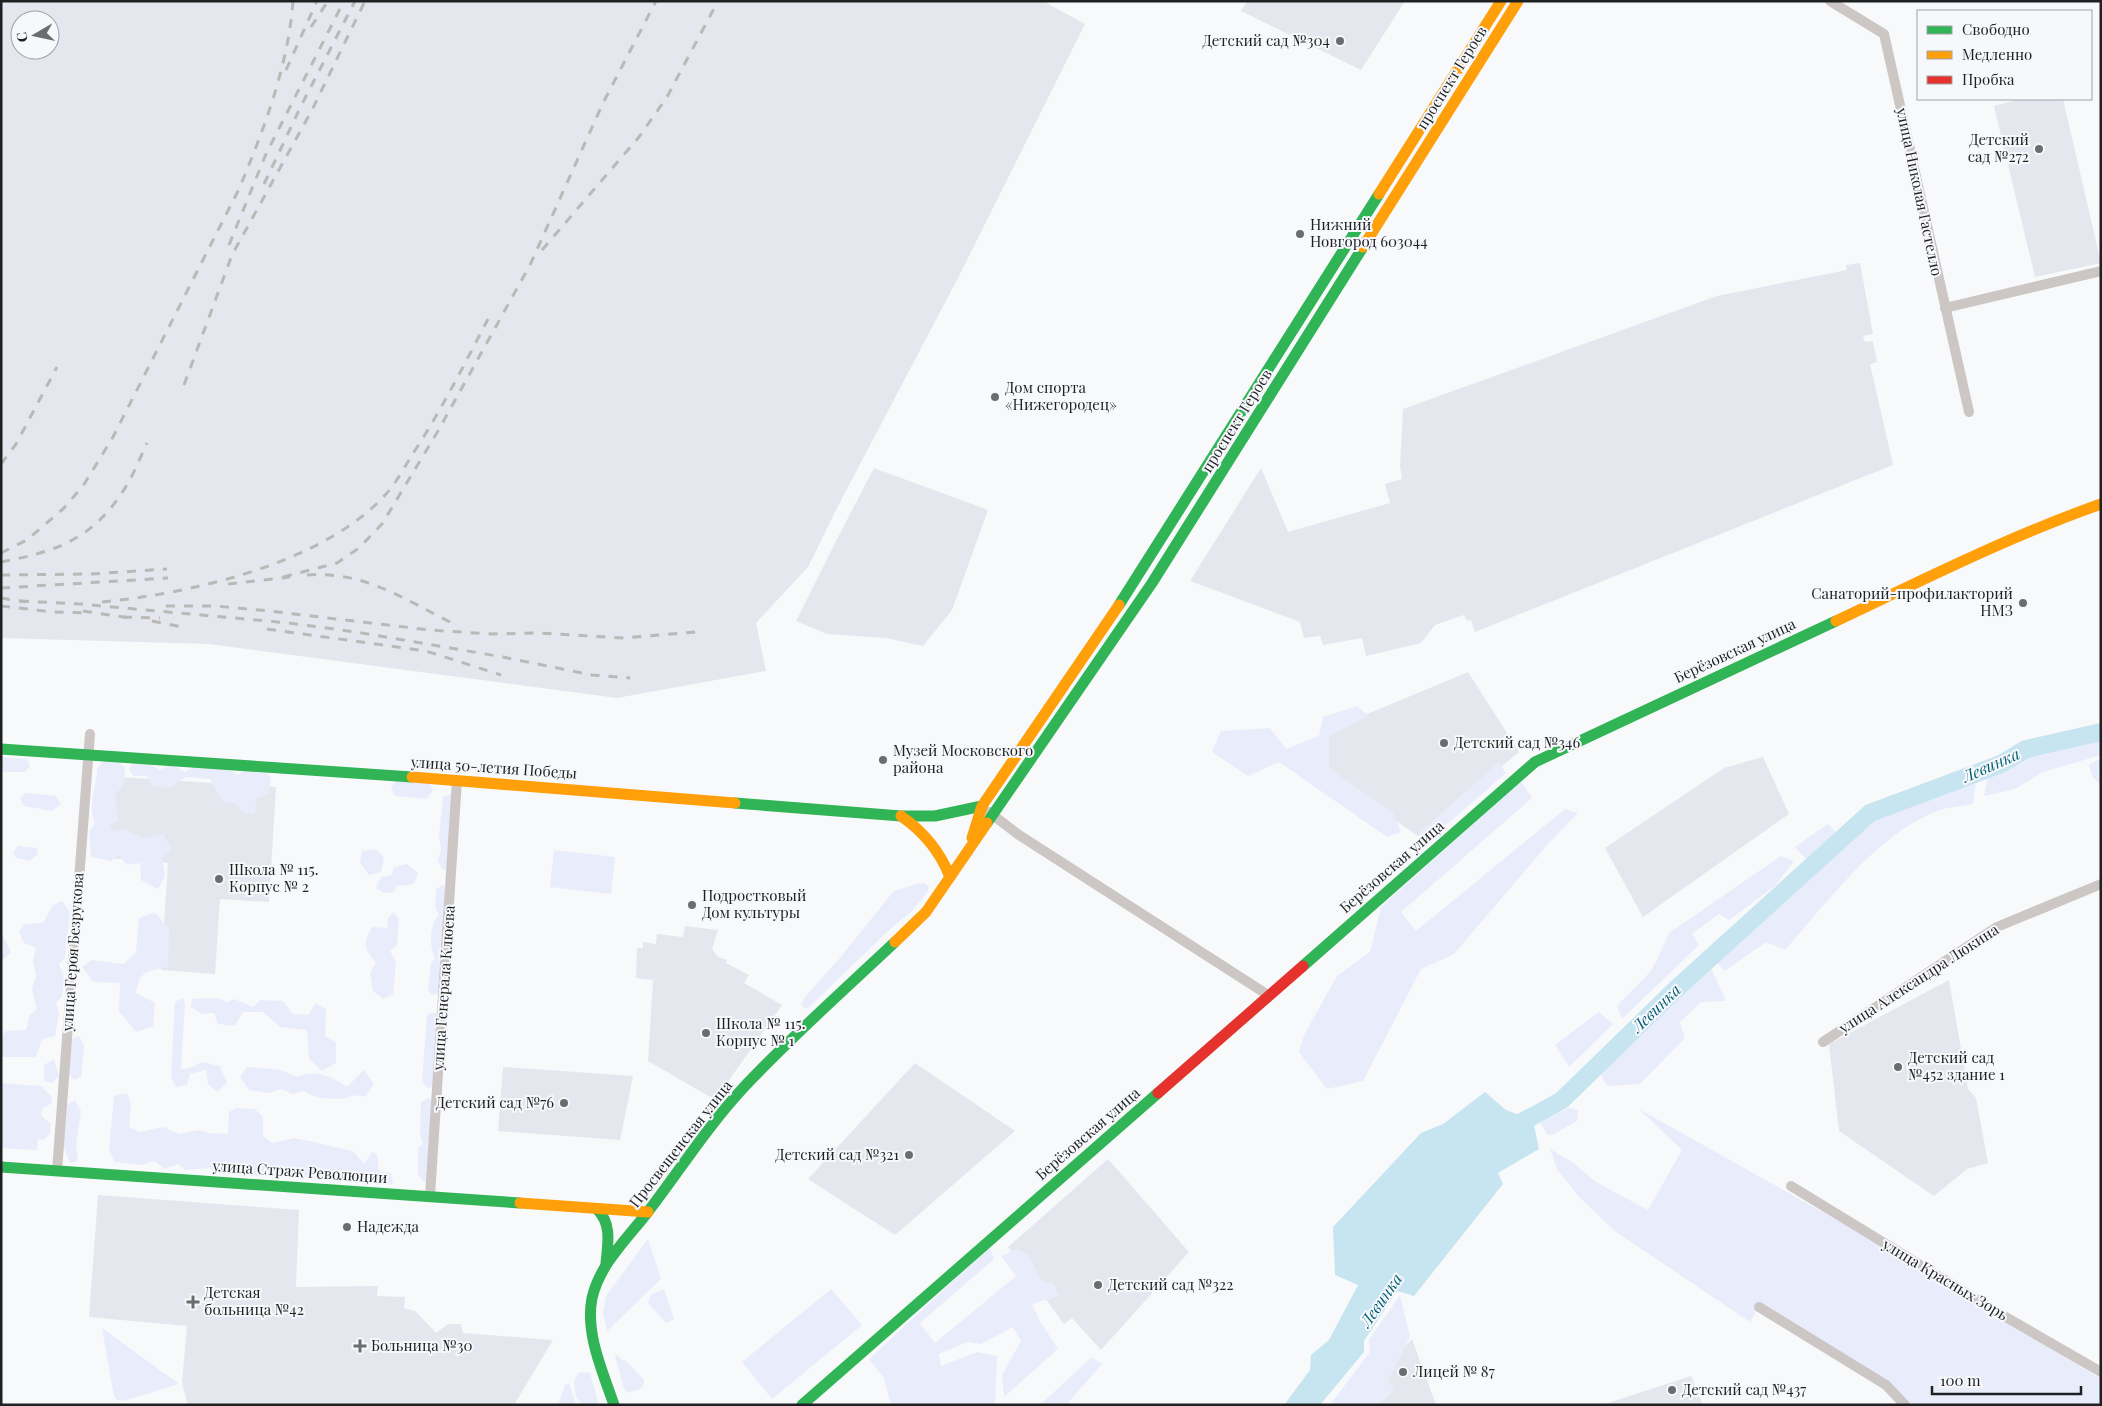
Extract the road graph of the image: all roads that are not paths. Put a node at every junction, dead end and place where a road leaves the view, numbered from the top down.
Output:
1 (1501, 1) edge
2 (1518, 1) edge
3 (1830, 1) edge
4 (2101, 271) edge
5 (1945, 308) junction
6 (1969, 412) dead end
7 (2101, 504) edge
8 (90, 734) dead end
9 (1, 749) edge
10 (89, 755) junction
11 (457, 780) junction
12 (982, 806) junction
13 (993, 815) junction
14 (901, 816) junction
15 (969, 848) junction
16 (950, 877) junction
17 (2101, 884) edge
18 (1268, 995) junction
19 (1823, 1042) dead end
20 (1, 1167) edge
21 (57, 1170) junction
22 (1791, 1186) dead end
23 (430, 1196) junction
24 (597, 1209) junction
25 (648, 1212) junction
26 (606, 1264) junction
27 (1759, 1306) dead end
28 (2101, 1372) edge
29 (614, 1405) edge
30 (802, 1405) edge
31 (1905, 1405) edge

1 - 12 street, проспект Героев
2 - 13 street, проспект Героев
3 - 5 street, улица Николая Гастелло
4 - 5 street
5 - 6 street, улица Николая Гастелло
7 - 18 street, Берёзовская улица
8 - 10 street, улица Героя Безрукова
9 - 10 street, улица 50-летия Победы
10 - 11 street, улица 50-летия Победы
10 - 21 street, улица Героя Безрукова
11 - 14 street, улица 50-летия Победы
11 - 23 street, улица Генерала Клюева
12 - 13 street
12 - 14 street, улица 50-летия Победы
12 - 15 street, проспект Героев
13 - 15 street, проспект Героев
13 - 18 street
14 - 16 street
15 - 16 street, проспект Героев
16 - 25 street, Просвещенская улица
17 - 19 street, улица Александра Люкина
18 - 30 street, Берёзовская улица
20 - 21 street, улица Страж Революции
21 - 23 street, улица Страж Революции
22 - 28 street, улица Красных Зорь
23 - 24 street, улица Страж Революции
24 - 25 street, улица Страж Революции
24 - 26 street
25 - 26 street, Просвещенская улица
26 - 29 street, Просвещенская улица
27 - 31 street

